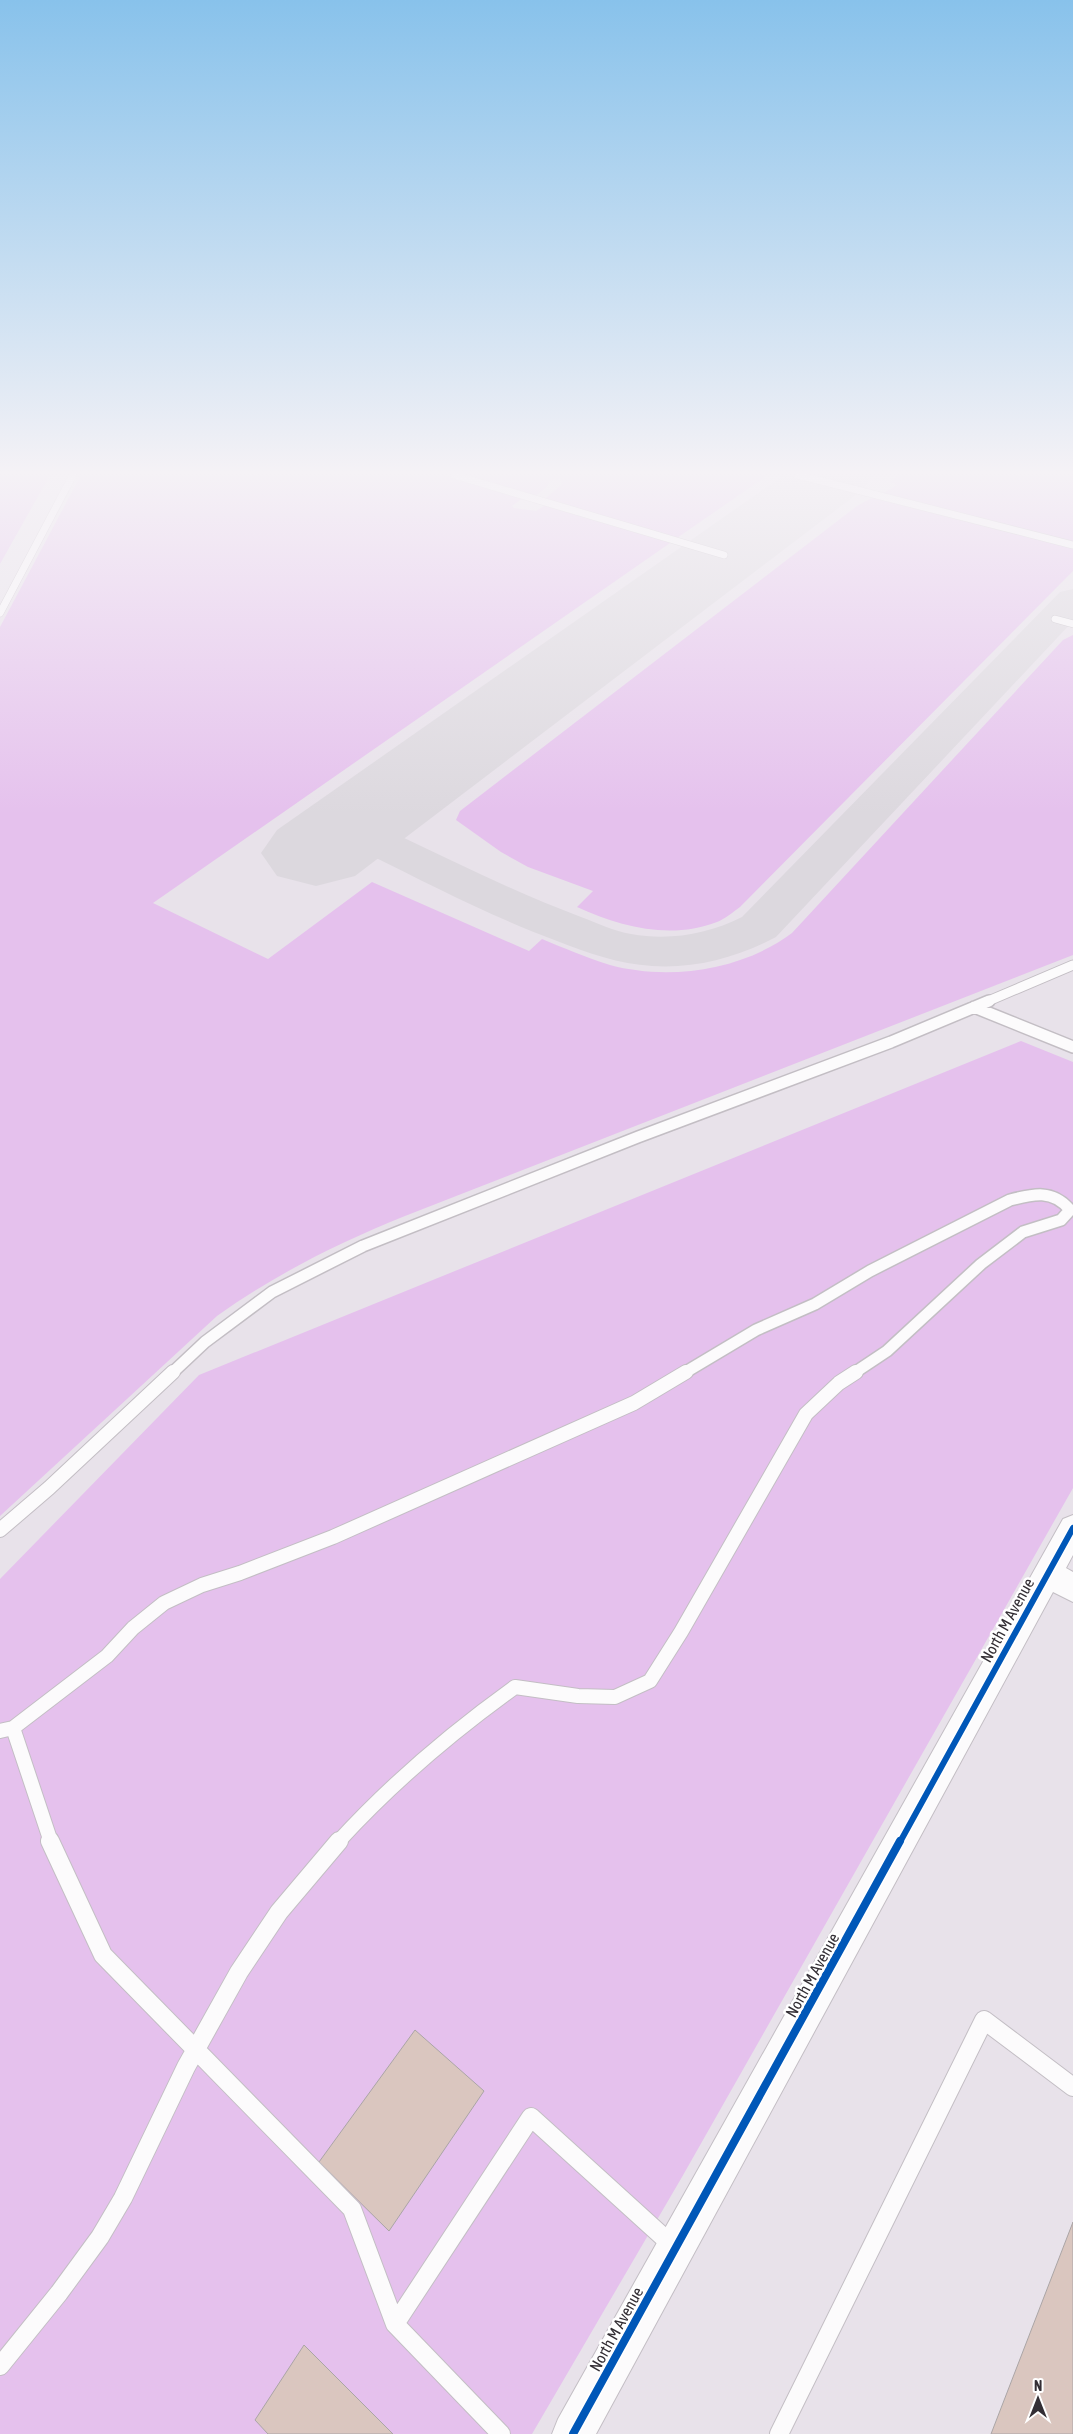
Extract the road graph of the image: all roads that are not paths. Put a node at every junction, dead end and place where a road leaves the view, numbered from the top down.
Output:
1 (13, 589) edge
2 (0, 613) edge
3 (1055, 618) dead end
4 (1073, 624) edge
5 (1073, 965) edge
6 (974, 1007) junction
7 (1073, 1047) edge
8 (1073, 1528) edge
9 (0, 1530) edge
10 (1060, 1581) edge
11 (7, 1729) edge
12 (195, 2049) junction
13 (1073, 2087) edge
14 (676, 2248) junction
15 (395, 2324) junction
16 (0, 2366) edge
17 (501, 2434) edge
18 (573, 2434) edge
19 (779, 2434) edge

1 - 2 lane
3 - 4 lane
5 - 6 lane
6 - 7 lane
6 - 9 lane
8 - 10 street, North M Avenue
10 - 14 street, North M Avenue
11 - 12 lane
11 - 12 lane
12 - 15 lane
12 - 16 lane
13 - 19 lane
14 - 15 lane
14 - 18 street, North M Avenue
15 - 17 lane

